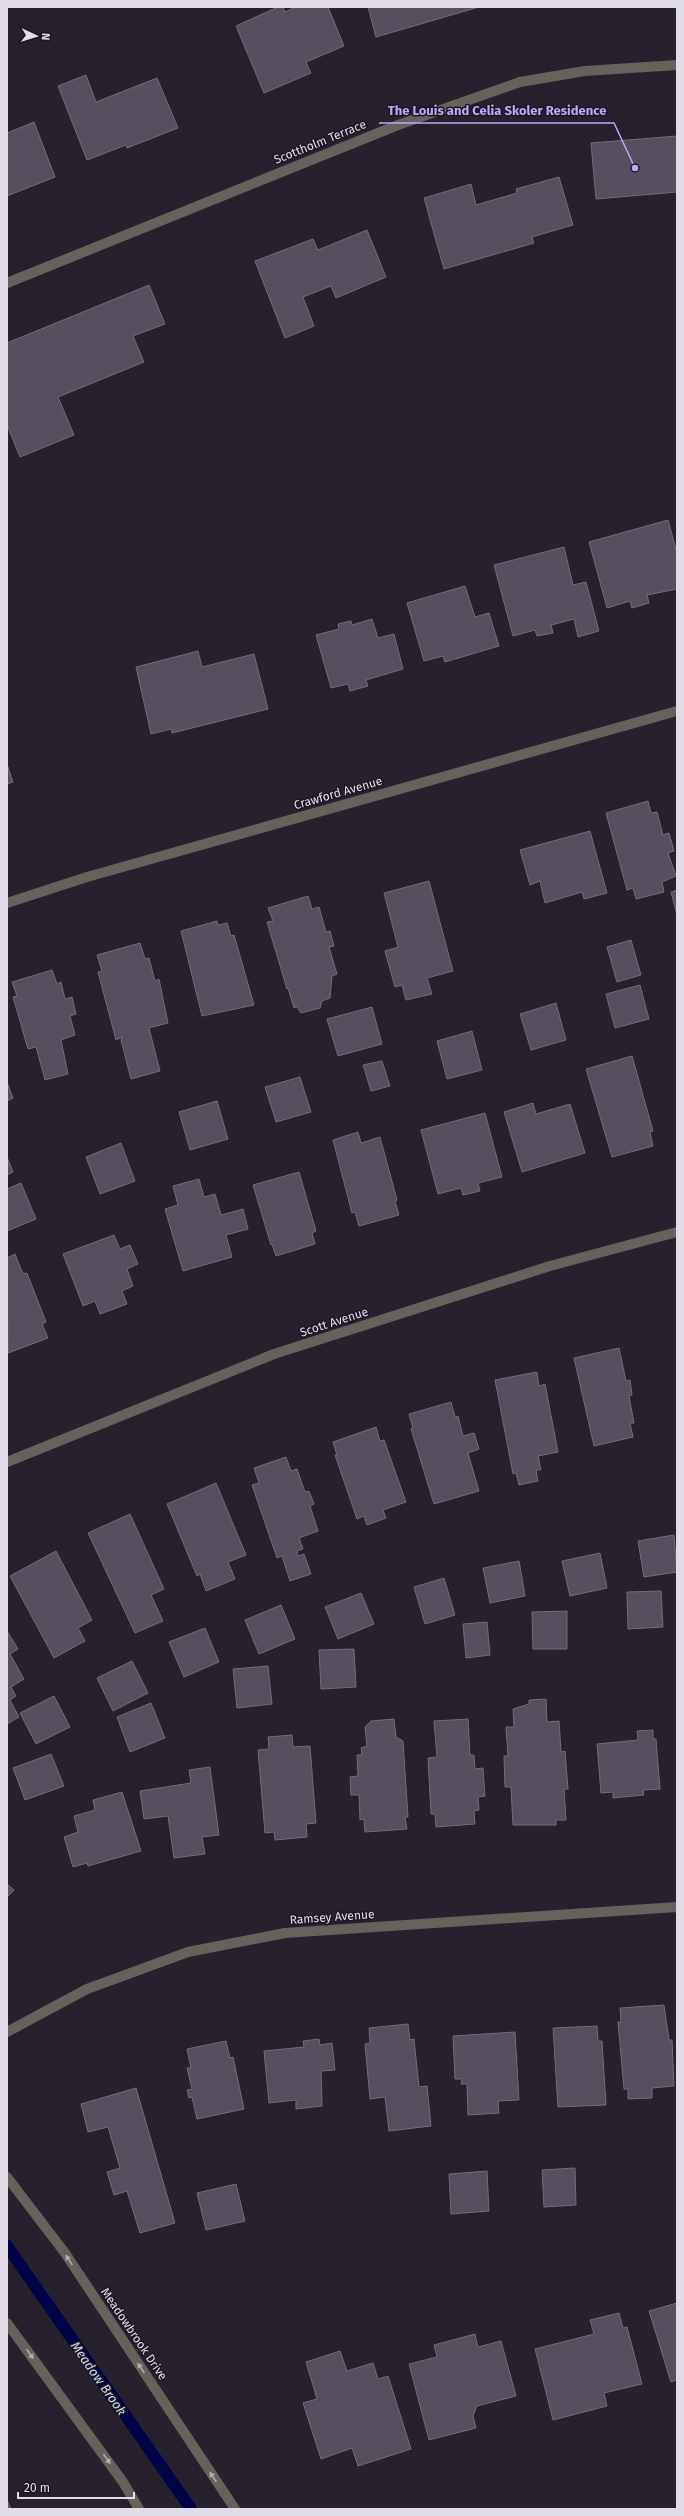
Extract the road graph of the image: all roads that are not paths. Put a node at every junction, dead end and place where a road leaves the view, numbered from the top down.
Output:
1 (677, 65) edge
2 (7, 283) edge
3 (677, 711) edge
4 (7, 902) edge
5 (677, 1232) edge
6 (7, 1462) edge
7 (677, 1907) edge
8 (7, 2032) edge
9 (7, 2177) edge
10 (7, 2323) edge
11 (139, 2509) edge
12 (235, 2509) edge

1 - 2 street, Scottholm Terrace
3 - 4 street, Crawford Avenue
5 - 6 street, Scott Avenue
7 - 8 street, Ramsey Avenue
12 -> 9 street, Meadowbrook Drive
10 -> 11 street

